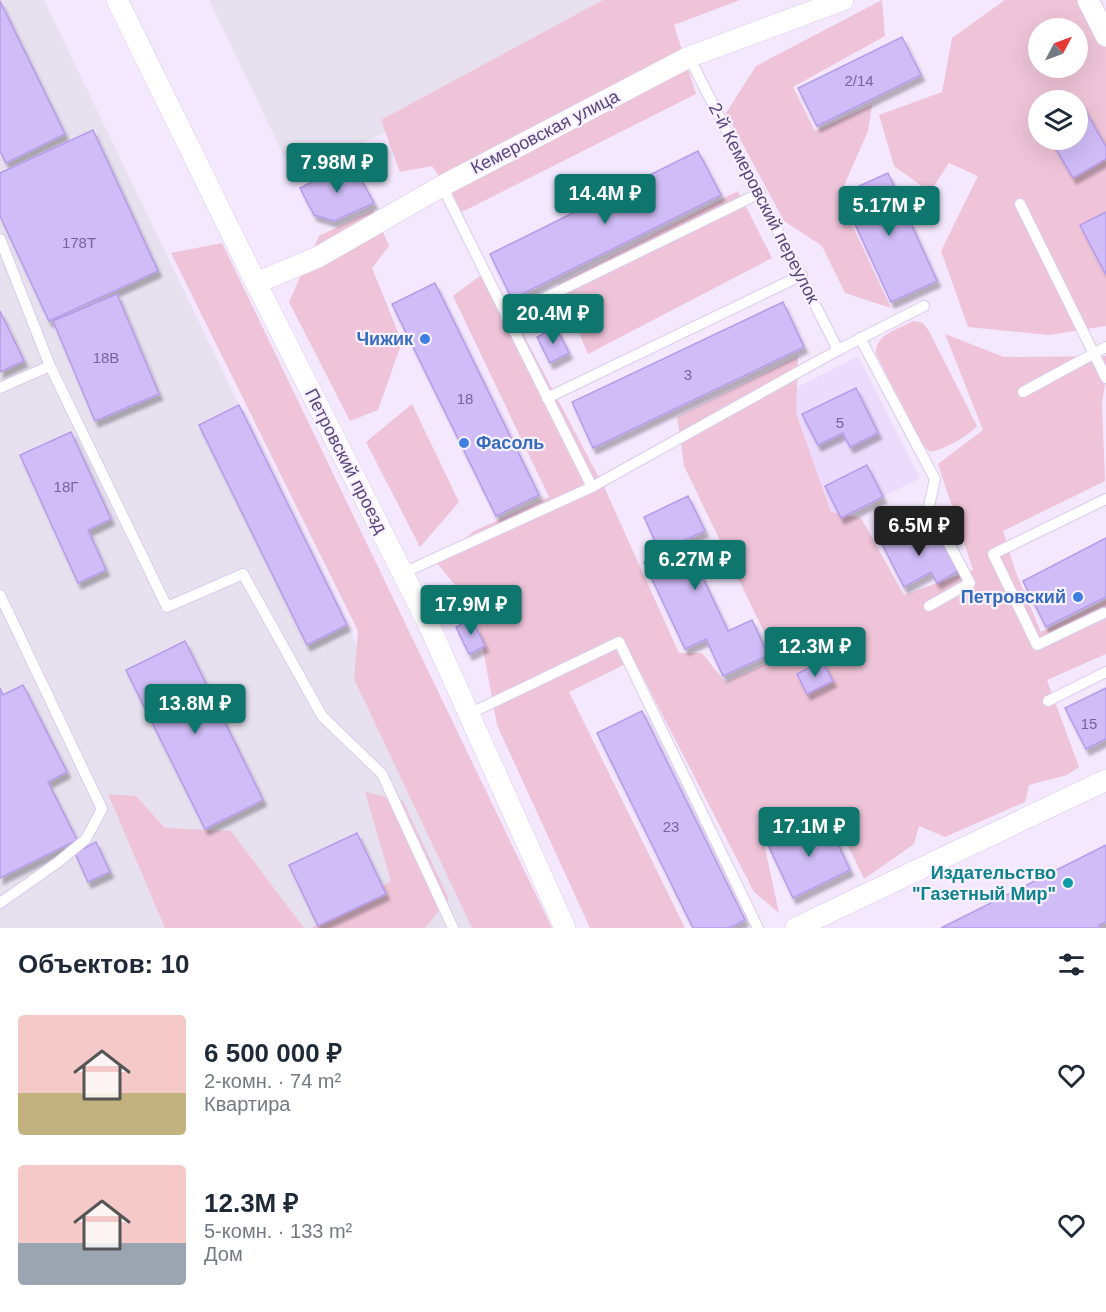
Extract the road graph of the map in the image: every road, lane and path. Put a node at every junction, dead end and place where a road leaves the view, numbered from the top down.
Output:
1 (117, 0) edge
2 (843, 0) edge
3 (1088, 0) edge
4 (1106, 36) edge
5 (689, 57) junction
6 (442, 186) junction
7 (760, 193) junction
8 (1020, 204) dead end
9 (0, 239) edge
10 (802, 275) junction
11 (256, 283) junction
12 (924, 306) dead end
13 (506, 317) junction
14 (860, 338) junction
15 (1106, 347) edge
16 (838, 350) junction
17 (1094, 354) junction
18 (50, 366) junction
19 (1106, 378) edge
20 (0, 388) edge
21 (1023, 392) dead end
22 (547, 398) junction
23 (592, 487) junction
24 (1106, 499) edge
25 (403, 573) junction
26 (0, 595) edge
27 (929, 606) dead end
28 (1104, 613) dead end
29 (1106, 672) edge
30 (1048, 701) dead end
31 (470, 714) junction
32 (1106, 780) edge
33 (0, 903) edge
34 (453, 928) edge
35 (565, 928) edge
36 (758, 928) edge
37 (796, 928) edge

1 - 11 street, Петровский проезд
2 - 5 street, Кемеровская улица
3 - 4 street
5 - 6 street, Кемеровская улица
5 - 7 lane, 2-й Кемеровский переулок
6 - 11 street, Кемеровская улица
6 - 13 lane
7 - 10 lane, 2-й Кемеровский переулок
7 - 13 lane
8 - 17 lane
9 - 18 lane
10 - 16 lane, 2-й Кемеровский переулок
10 - 22 lane
11 - 25 street, Петровский проезд
12 - 14 lane
13 - 22 lane
14 - 16 lane
14 - 27 lane
15 - 17 lane
16 - 23 lane
17 - 19 lane
17 - 21 lane
18 - 20 lane
18 - 34 lane
22 - 23 lane
23 - 25 lane
24 - 28 lane
25 - 31 street, Петровский проезд
26 - 33 lane
29 - 30 lane
31 - 35 street, Петровский проезд
31 - 36 lane
32 - 37 street

